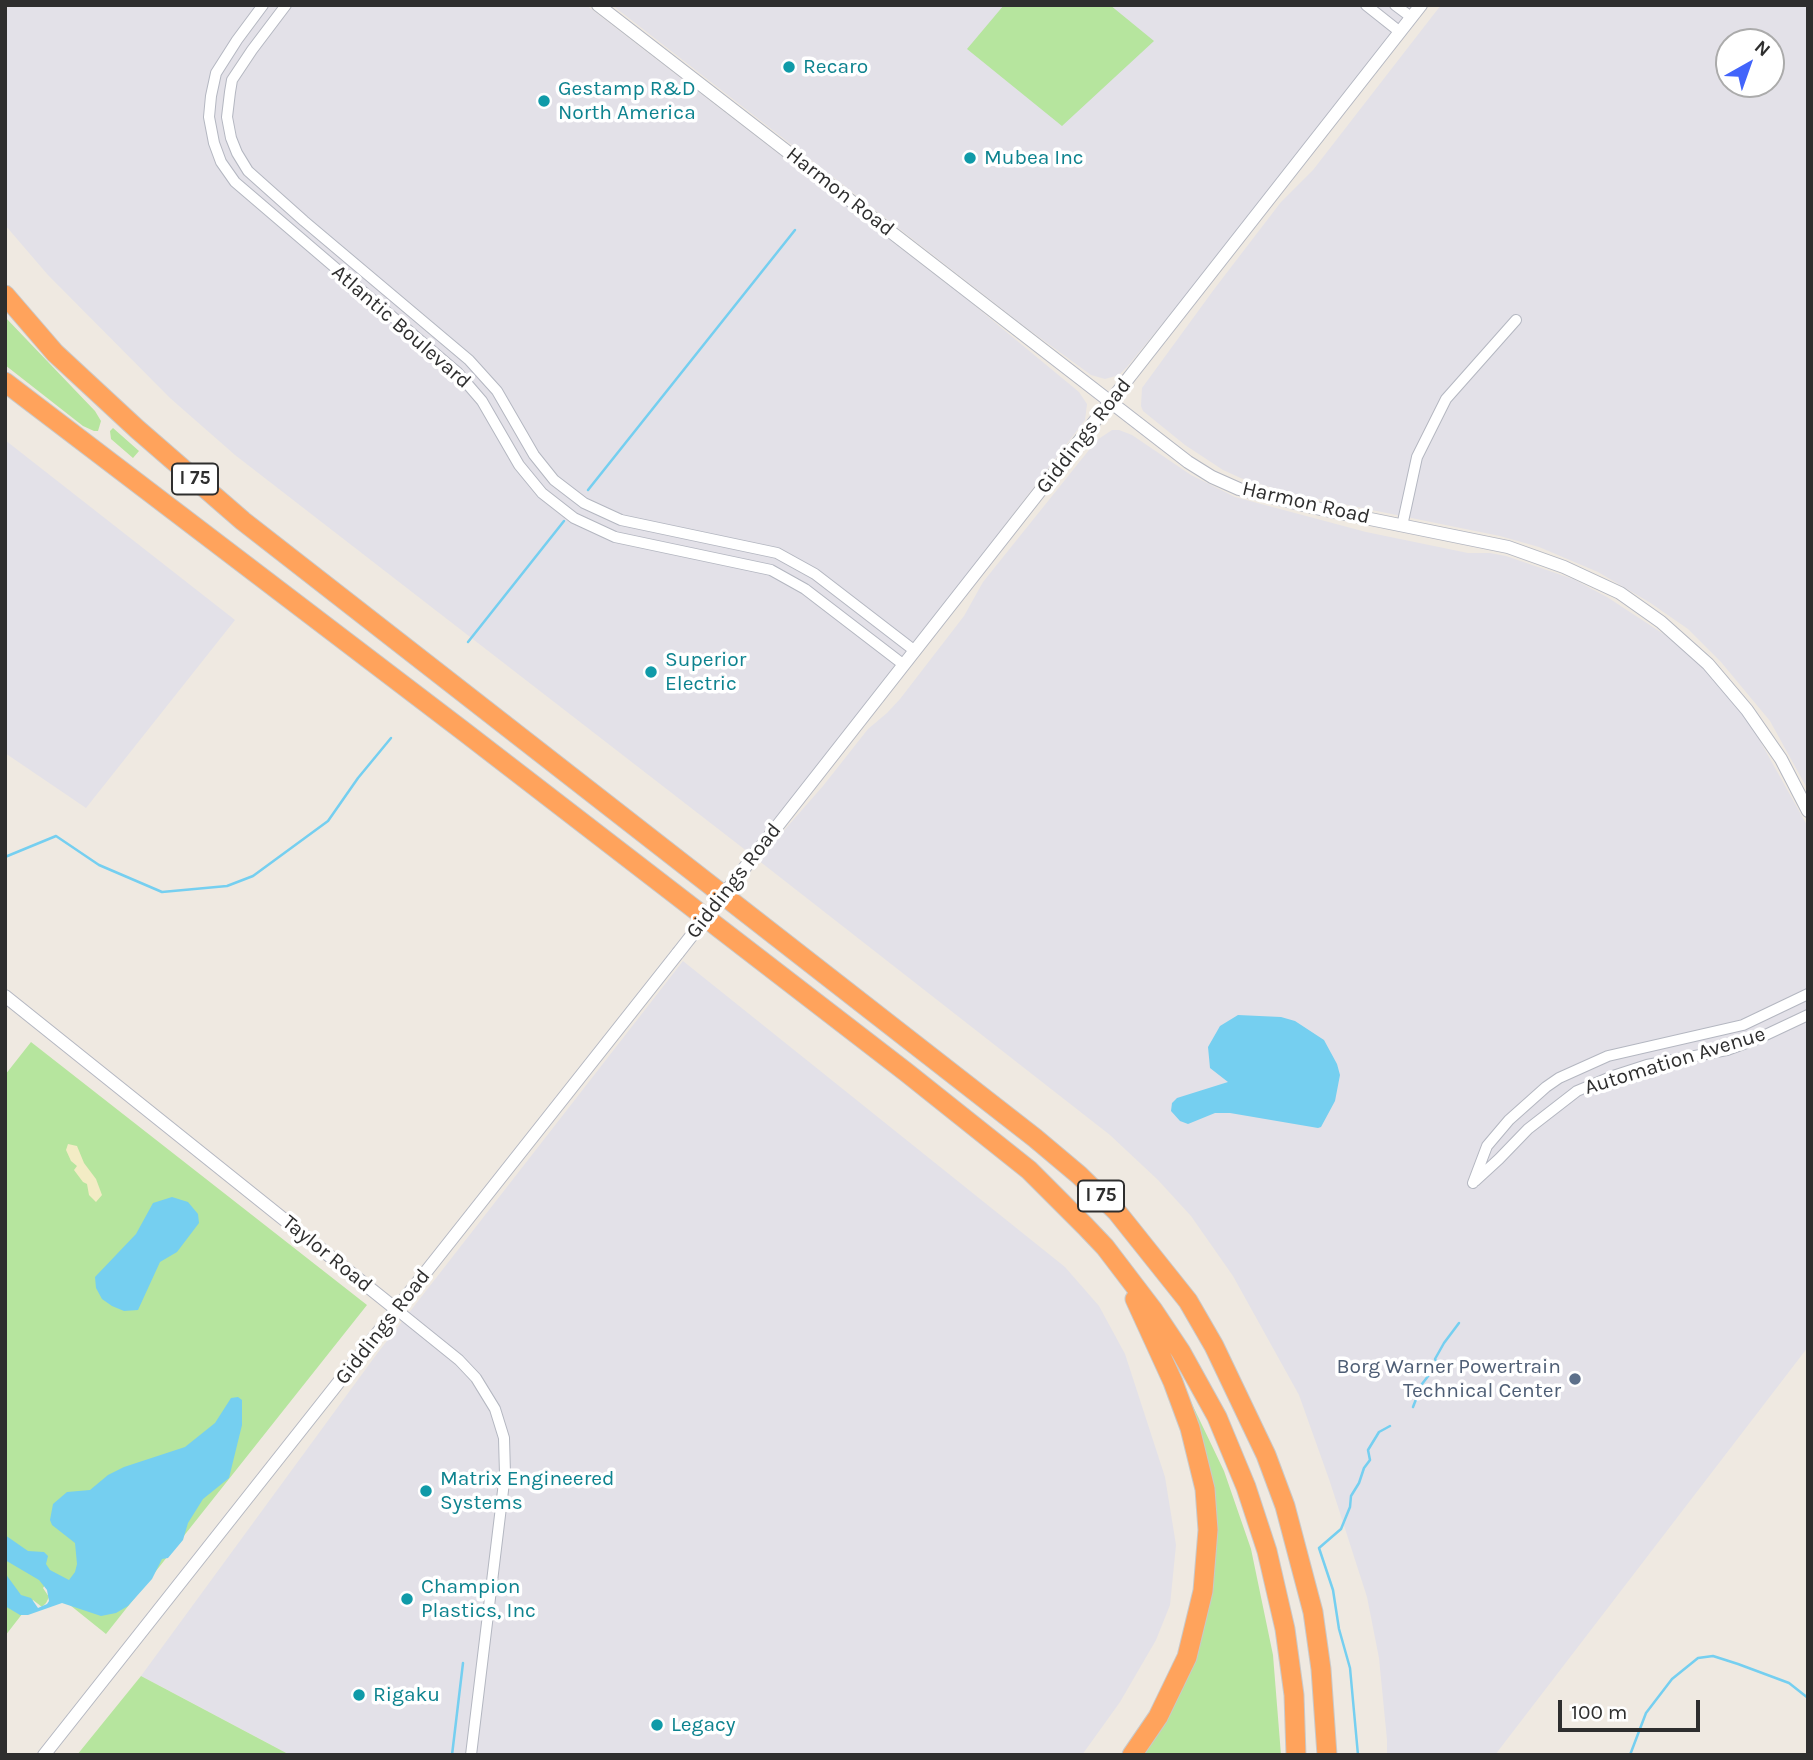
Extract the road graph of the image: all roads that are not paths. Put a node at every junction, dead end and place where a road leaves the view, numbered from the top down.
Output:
1 (263, 5) edge
2 (286, 5) edge
3 (598, 5) edge
4 (1367, 5) edge
5 (1395, 5) edge
6 (1421, 5) edge
7 (1411, 18) junction
8 (1400, 32) junction
9 (5, 295) edge
10 (1516, 320) dead end
11 (5, 382) edge
12 (1111, 402) junction
13 (1402, 526) junction
14 (915, 651) junction
15 (904, 665) junction
16 (1807, 807) edge
17 (1808, 994) edge
18 (5, 996) edge
19 (1808, 1015) edge
20 (1122, 1269) junction
21 (397, 1310) junction
22 (44, 1755) edge
23 (471, 1755) edge
24 (1132, 1755) edge
25 (1296, 1755) edge
26 (1327, 1755) edge

1 - 15 street, Atlantic Boulevard
2 - 14 street, Atlantic Boulevard
3 - 12 street, Harmon Road
4 - 8 street
5 - 7 street
6 - 7 street, Giddings Road
7 - 8 street, Giddings Road
8 - 12 street, Giddings Road
9 - 26 highway, I 75
10 - 13 street
11 - 20 highway, I 75
12 - 13 street, Harmon Road
12 - 14 street, Giddings Road
13 - 16 street, Harmon Road
14 - 15 street, Giddings Road
15 - 21 street, Giddings Road, bridge
17 - 19 street, Automation Avenue
18 - 21 street, Taylor Road
20 - 24 highway
20 - 25 highway, I 75
21 - 22 street, Giddings Road
21 - 23 street, Taylor Road

